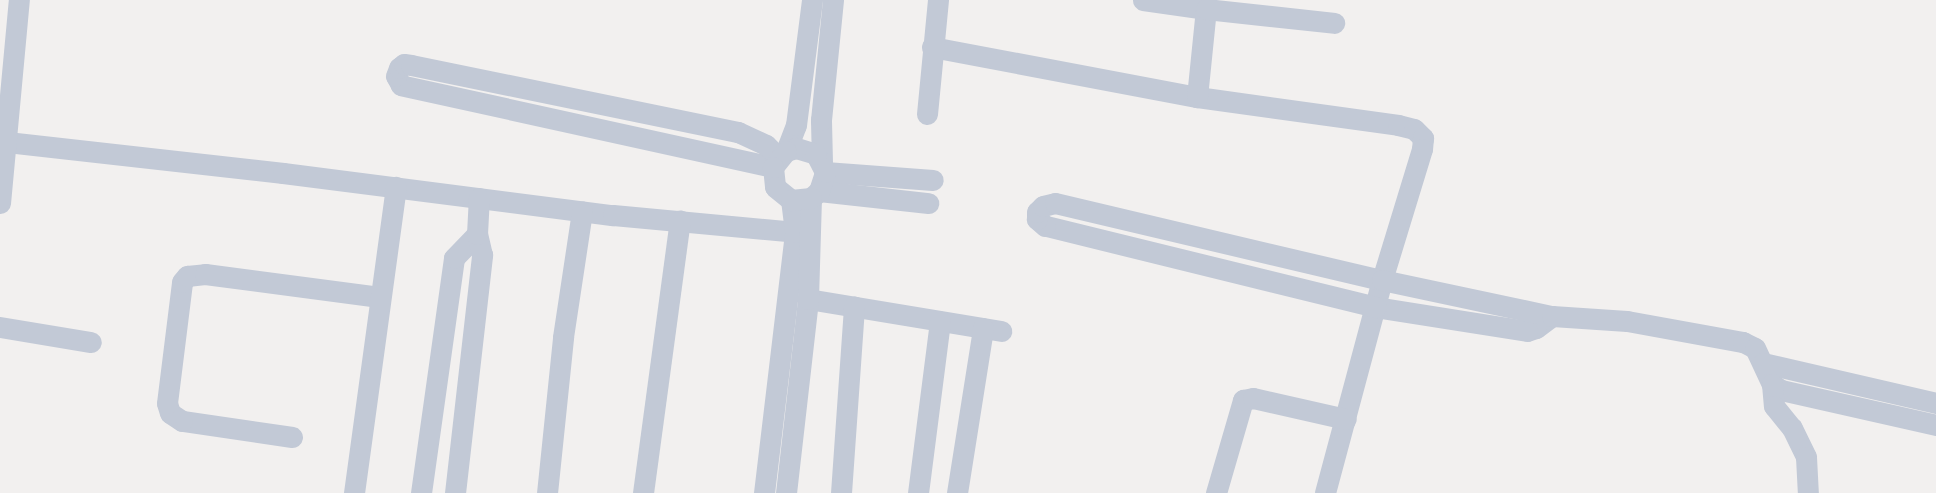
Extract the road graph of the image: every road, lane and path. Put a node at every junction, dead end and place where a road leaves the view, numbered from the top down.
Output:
1 (19, 0) edge
2 (812, 0) edge
3 (833, 0) edge
4 (938, 0) edge
5 (1143, 0) edge
6 (1206, 9) junction
7 (1334, 23) dead end
8 (932, 47) junction
9 (1197, 97) junction
10 (927, 114) dead end
11 (7, 142) junction
12 (779, 158) junction
13 (933, 180) dead end
14 (814, 184) junction
15 (396, 187) junction
16 (479, 198) junction
17 (0, 203) edge
18 (928, 203) dead end
19 (582, 211) junction
20 (680, 221) junction
21 (795, 232) junction
22 (477, 234) junction
23 (1383, 280) junction
24 (379, 297) junction
25 (808, 299) junction
26 (854, 306) junction
27 (1376, 307) junction
28 (1552, 316) junction
29 (940, 321) junction
30 (0, 327) edge
31 (91, 342) dead end
32 (1763, 363) junction
33 (1772, 384) junction
34 (1936, 403) edge
35 (1346, 420) junction
36 (1936, 425) edge
37 (292, 437) dead end
38 (354, 493) edge
39 (422, 493) edge
40 (455, 493) edge
41 (547, 493) edge
42 (643, 493) edge
43 (764, 493) edge
44 (786, 493) edge
45 (841, 493) edge
46 (918, 493) edge
47 (957, 493) edge
48 (1216, 493) edge
49 (1325, 493) edge
50 (1808, 493) edge

1 - 11 street
2 - 12 street
3 - 14 street
4 - 8 street
5 - 6 street
6 - 7 street
6 - 9 street
8 - 9 street
8 - 10 street
9 - 23 street
11 - 15 street
11 - 17 street
12 - 12 street
12 - 14 street
12 - 14 street
13 - 14 street
14 - 18 street
14 - 21 street
14 - 25 street
15 - 16 street
15 - 24 street
16 - 19 street
16 - 22 street
19 - 20 street
19 - 41 street
20 - 21 street
20 - 42 street
21 - 43 street
22 - 39 street
22 - 40 street
23 - 27 street
23 - 27 street
23 - 28 street
24 - 37 street
24 - 38 street
25 - 26 street
25 - 44 street
26 - 29 street
26 - 45 street
27 - 28 street
27 - 35 street
28 - 32 street
29 - 46 street
29 - 47 street
30 - 31 street
32 - 33 street
32 - 34 street
33 - 36 street
33 - 50 street
35 - 48 street
35 - 49 street

